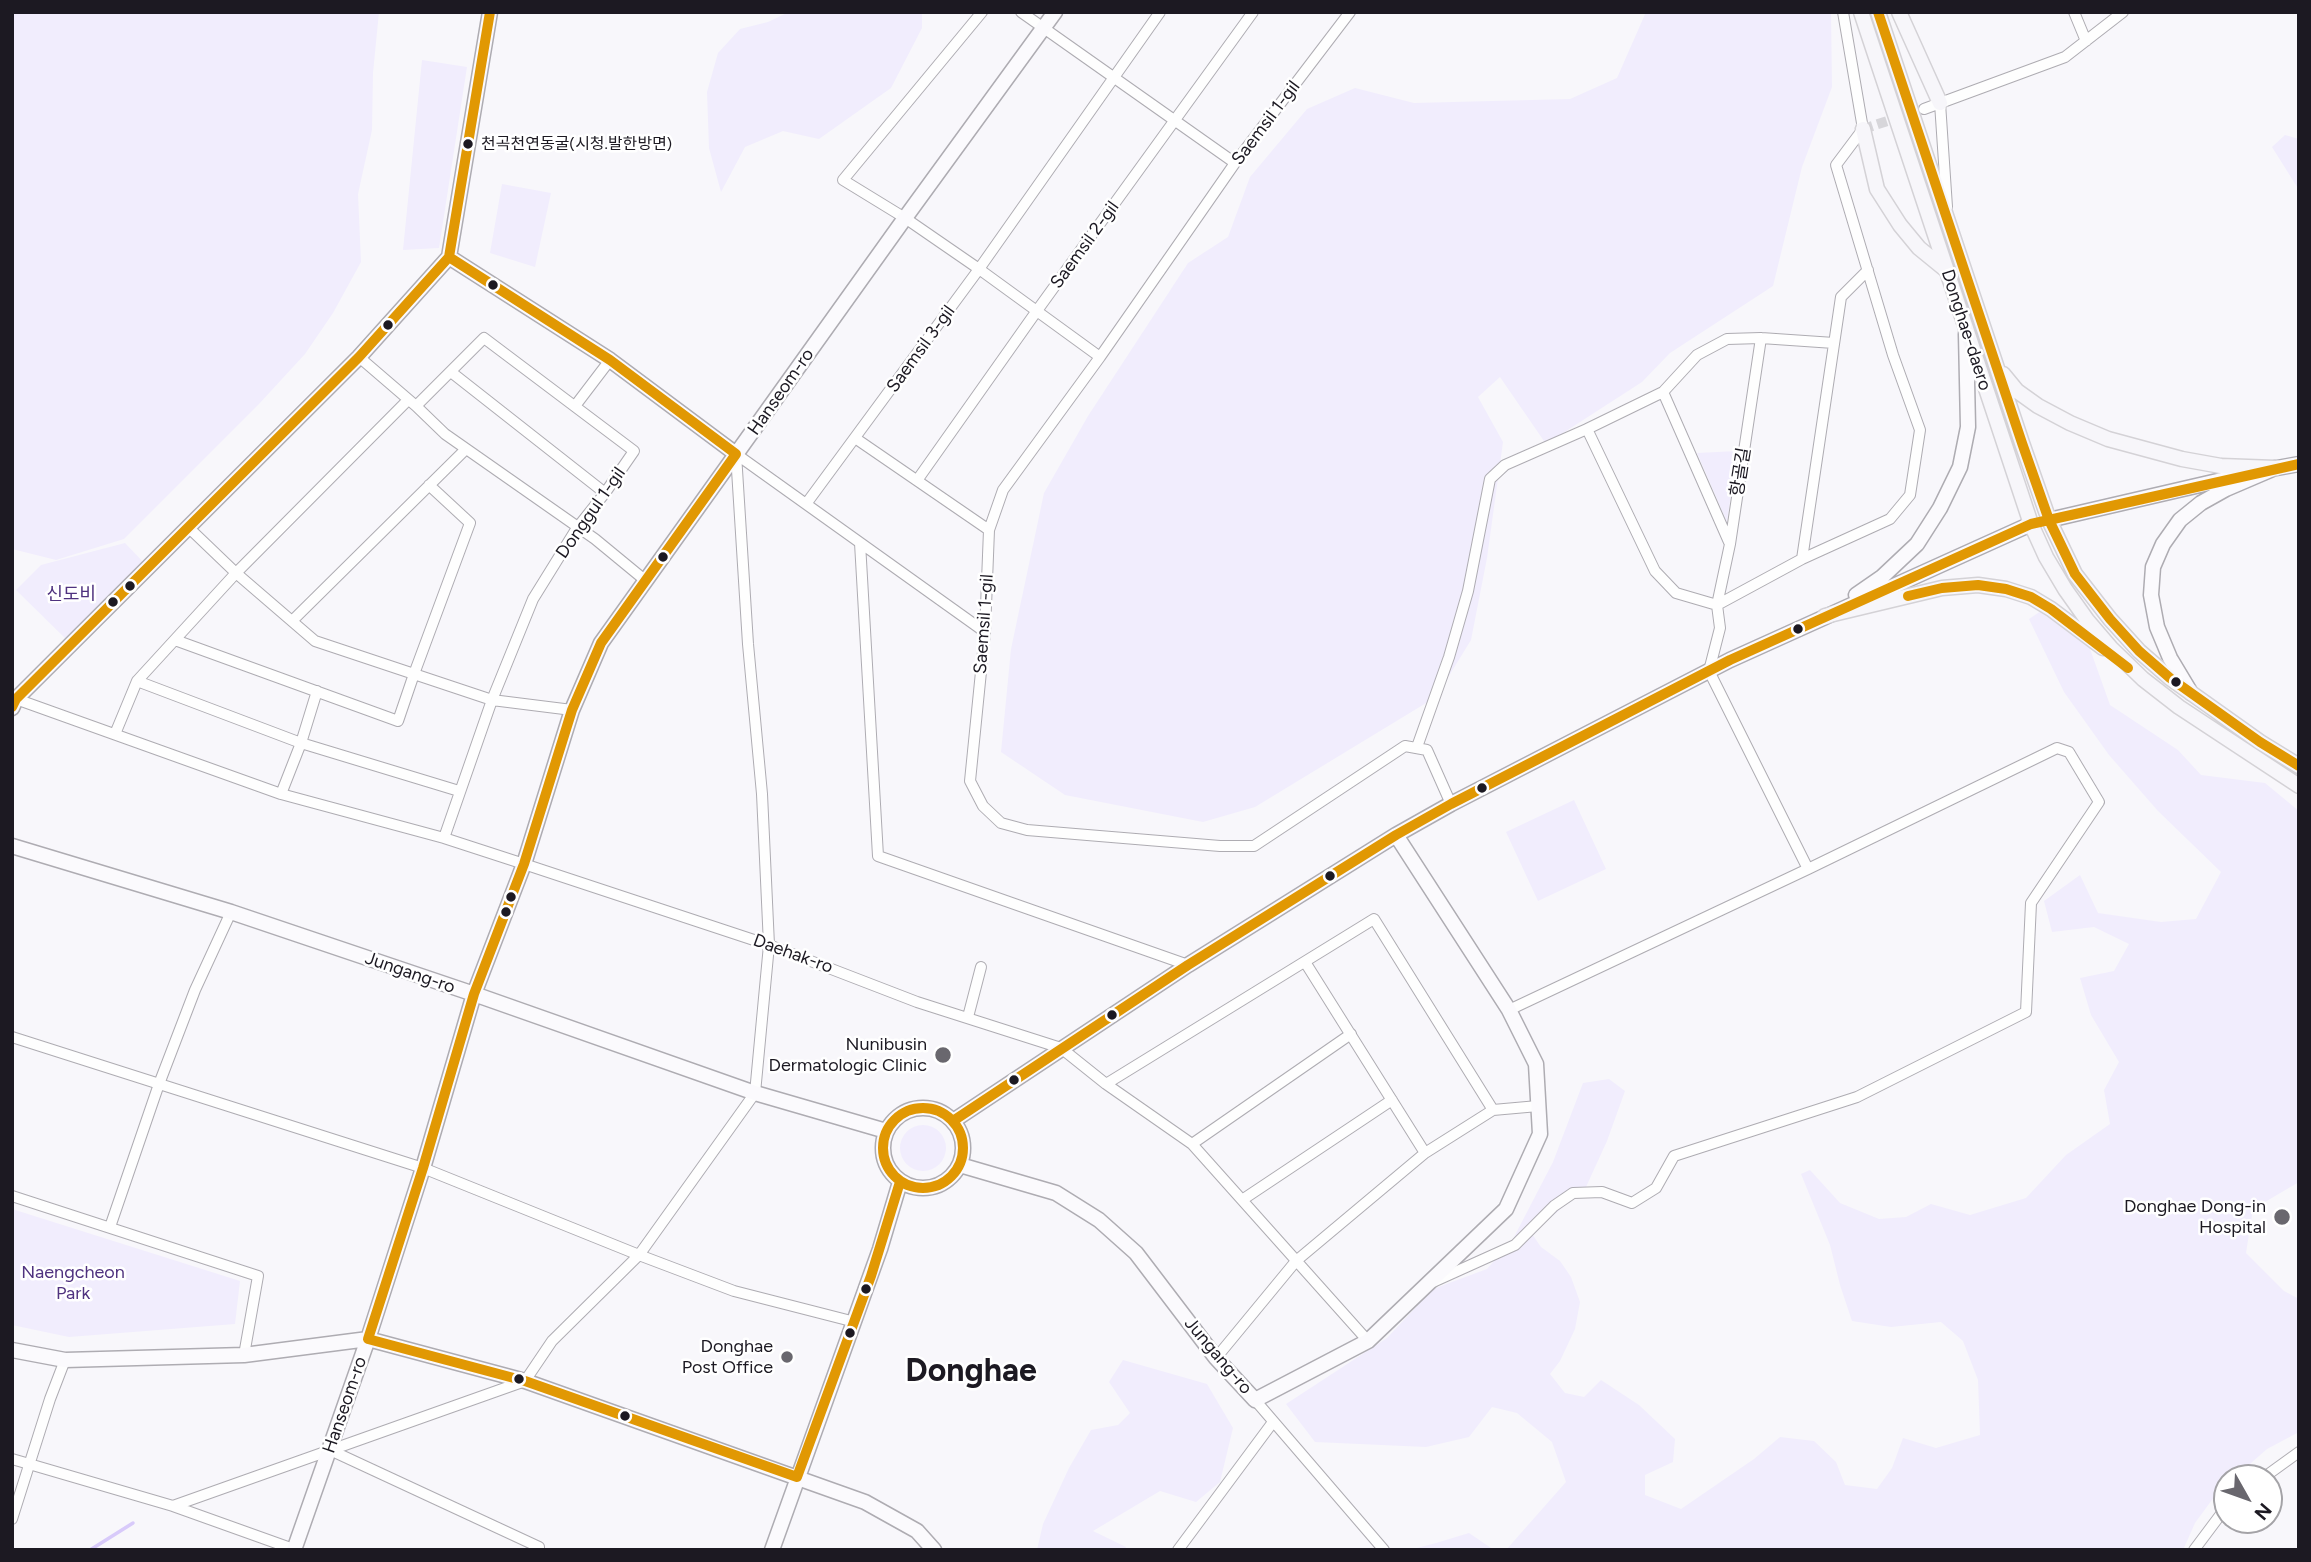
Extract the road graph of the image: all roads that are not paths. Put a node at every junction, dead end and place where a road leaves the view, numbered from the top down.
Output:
1 (490, 12) edge
2 (982, 12) edge
3 (1021, 12) edge
4 (1055, 12) edge
5 (1160, 12) edge
6 (1253, 12) edge
7 (1350, 12) edge
8 (1843, 12) edge
9 (1861, 12) edge
10 (1878, 12) edge
11 (1899, 12) edge
12 (2074, 12) edge
13 (2123, 12) edge
14 (1043, 28) junction
15 (2086, 41) junction
16 (1114, 76) junction
17 (1940, 103) junction
18 (1924, 109) tunnel mouth
19 (1177, 121) junction
20 (1863, 130) junction
21 (1236, 163) junction
22 (905, 218) junction
23 (1948, 220) junction
24 (449, 257) junction
25 (979, 269) junction
26 (1868, 270) junction
27 (1946, 270) junction
28 (1036, 312) junction
29 (1965, 329) junction
30 (1761, 338) junction
31 (1834, 343) junction
32 (359, 357) junction
33 (1100, 357) junction
34 (610, 360) junction
35 (1997, 366) junction
36 (452, 372) junction
37 (1663, 392) junction
38 (412, 403) junction
39 (575, 406) junction
40 (1587, 429) junction
41 (855, 438) junction
42 (466, 449) junction
43 (736, 454) junction
44 (2299, 464) edge
45 (2275, 468) junction
46 (918, 480) junction
47 (429, 485) junction
48 (606, 493) junction
49 (806, 504) junction
50 (2049, 520) junction
51 (2031, 524) junction
52 (188, 527) junction
53 (577, 528) junction
54 (989, 530) junction
55 (860, 543) junction
56 (1730, 544) junction
57 (1802, 559) junction
58 (236, 573) junction
59 (646, 581) junction
60 (1717, 605) junction
61 (1825, 616) junction
62 (292, 621) junction
63 (985, 632) junction
64 (175, 640) junction
65 (1709, 671) junction
66 (414, 674) junction
67 (2143, 679) junction
68 (137, 681) junction
69 (317, 691) junction
70 (2191, 693) junction
71 (492, 700) junction
72 (14, 703) edge
73 (572, 710) junction
74 (115, 734) junction
75 (301, 743) junction
76 (1417, 747) junction
77 (2299, 766) edge
78 (2299, 786) edge
79 (459, 791) junction
80 (281, 794) junction
81 (1451, 804) junction
82 (1396, 835) junction
83 (444, 838) junction
84 (12, 846) edge
85 (524, 863) junction
86 (1808, 869) junction
87 (230, 912) junction
88 (769, 945) junction
89 (1305, 961) junction
90 (1188, 965) junction
91 (981, 967) dead end
92 (474, 994) junction
93 (1509, 1010) junction
94 (968, 1017) junction
95 (1351, 1034) junction
96 (12, 1037) edge
97 (1060, 1048) junction
98 (159, 1084) junction
99 (1106, 1084) junction
100 (755, 1093) junction
101 (1392, 1100) junction
102 (1538, 1106) junction
103 (1493, 1110) junction
104 (953, 1121) junction
105 (886, 1131) junction
106 (1192, 1144) junction
107 (1425, 1153) junction
108 (960, 1165) junction
109 (423, 1168) junction
110 (900, 1182) junction
111 (12, 1196) edge
112 (1242, 1200) junction
113 (110, 1227) junction
114 (639, 1255) junction
115 (1296, 1261) junction
116 (1426, 1286) junction
117 (855, 1322) junction
118 (368, 1339) junction
119 (1368, 1341) junction
120 (12, 1350) edge
121 (244, 1355) junction
122 (1216, 1358) junction
123 (65, 1360) junction
124 (525, 1381) junction
125 (1255, 1401) junction
126 (1273, 1422) junction
127 (330, 1450) junction
128 (2299, 1452) edge
129 (12, 1459) edge
130 (2282, 1464) edge
131 (30, 1465) junction
132 (797, 1477) junction
133 (173, 1506) junction
134 (12, 1519) edge
135 (2213, 1525) edge
136 (295, 1550) edge
137 (539, 1550) edge
138 (772, 1550) edge
139 (934, 1550) edge
140 (1179, 1550) edge
141 (1384, 1550) edge
142 (2194, 1550) edge

1 - 24 street
2 - 22 street
3 - 14 street
4 - 14 street, Hanseom-ro
5 - 16 street, Saemsil 3-gil
6 - 19 street, Saemsil 2-gil
7 - 21 street, Saemsil 1-gil
8 - 20 street
9 - 27 main road, Donghae-daero
10 - 23 main road
11 - 17 main road
12 - 15 street
13 - 15 street
14 - 16 street
14 - 22 street, Hanseom-ro
15 - 17 street
16 - 19 street
16 - 25 street, Saemsil 3-gil
17 - 18 street
17 - 23 street
19 - 21 street
19 - 28 street, Saemsil 2-gil
20 - 26 street
20 - 27 main road
21 - 33 street, Saemsil 1-gil
22 - 25 street
22 - 43 street, Hanseom-ro
23 - 35 main road
24 - 32 street
24 - 34 street
25 - 28 street
25 - 41 street, Saemsil 3-gil
26 - 31 street
26 - 57 street
27 - 29 main road, Donghae-daero
28 - 33 street
28 - 46 street, Saemsil 2-gil
29 - 51 main road, Donghae-daero
29 - 61 street
30 - 31 street
30 - 37 street
30 - 56 street, 항골길
31 - 57 street
32 - 38 street
32 - 52 street
33 - 54 street, Saemsil 1-gil
34 - 39 street
34 - 43 street
35 - 45 main road
35 - 50 main road
36 - 38 street, Donggul 1-gil
36 - 39 street, Donggul 1-gil
36 - 48 street
37 - 40 street
37 - 56 street
38 - 42 street
38 - 58 street, Donggul 1-gil
39 - 48 street, Donggul 1-gil
40 - 60 street
40 - 76 street
41 - 46 street
41 - 49 street, Saemsil 3-gil
42 - 47 street
42 - 53 street
43 - 49 street
43 - 59 street, Hanseom-ro
43 - 88 street
44 - 45 street
45 - 50 street
45 - 70 street
46 - 54 street
47 - 62 street
47 - 66 street
48 - 53 street, Donggul 1-gil
49 - 55 street
50 - 51 main road
50 - 70 main road
51 - 61 street
51 - 67 main road, Donghae-daero
52 - 58 street
52 - 72 street
53 - 59 street
53 - 71 street, Donggul 1-gil
54 - 63 street, Saemsil 1-gil
55 - 63 street
55 - 90 street
56 - 60 street, 항골길
57 - 60 street
58 - 62 street
58 - 64 street, Donggul 1-gil
59 - 73 street, Hanseom-ro
60 - 65 street, 항골길
61 - 65 street
61 - 67 main road
62 - 66 street
63 - 76 street, Saemsil 1-gil
64 - 68 street, Donggul 1-gil
64 - 69 street
65 - 81 street
65 - 86 street
66 - 69 street
66 - 71 street
67 - 78 main road, Donghae-daero
68 - 74 street
68 - 75 street
69 - 75 street
70 - 77 main road
71 - 73 street
71 - 79 street, Donggul 1-gil
72 - 74 street, Daehak-ro
73 - 85 street, Hanseom-ro
74 - 80 street, Daehak-ro
75 - 79 street
75 - 80 street
76 - 81 street
79 - 83 street, Donggul 1-gil
80 - 83 street, Daehak-ro
81 - 82 street
82 - 90 street
82 - 93 street
83 - 85 street, Daehak-ro
84 - 87 street, Jungang-ro
85 - 88 street, Daehak-ro
85 - 92 street, Hanseom-ro
86 - 93 street
86 - 116 street
87 - 92 street, Jungang-ro
87 - 98 street
88 - 94 street, Daehak-ro
88 - 100 street
89 - 95 street
89 - 99 street
89 - 103 street
90 - 97 street
91 - 94 street
92 - 100 street, Jungang-ro
92 - 109 street, Hanseom-ro
93 - 102 street
94 - 97 street, Daehak-ro
95 - 101 street
95 - 106 street
96 - 98 street
97 - 99 street, Daehak-ro
97 - 104 street
98 - 109 street
98 - 113 street
99 - 106 street, Daehak-ro
100 - 105 street, Jungang-ro
100 - 114 street
101 - 107 street
101 - 112 street
102 - 103 street
102 - 116 street, Jungang-ro
103 - 107 street
104 - 105 street
104 - 108 street
105 - 110 street
106 - 112 street, Daehak-ro
107 - 115 street
108 - 110 street
108 - 122 street, Jungang-ro
109 - 114 street
109 - 118 street, Hanseom-ro
110 - 117 street
111 - 113 street
112 - 115 street, Daehak-ro
113 - 121 street
114 - 117 street
114 - 124 street
115 - 119 street, Daehak-ro
115 - 122 street
116 - 119 street, Jungang-ro
117 - 132 street
118 - 121 street
118 - 124 street
118 - 127 street, Hanseom-ro
119 - 125 street, Jungang-ro
120 - 123 street
121 - 123 street
122 - 125 street, Jungang-ro
123 - 131 street
124 - 127 street
124 - 132 street
125 - 126 street
126 - 140 street
126 - 141 street
127 - 133 street
127 - 136 street, Hanseom-ro
127 - 137 street
128 - 130 street
129 - 131 street
131 - 133 street
131 - 134 street
132 - 138 street
132 - 139 street
133 - 136 street
135 - 142 street

